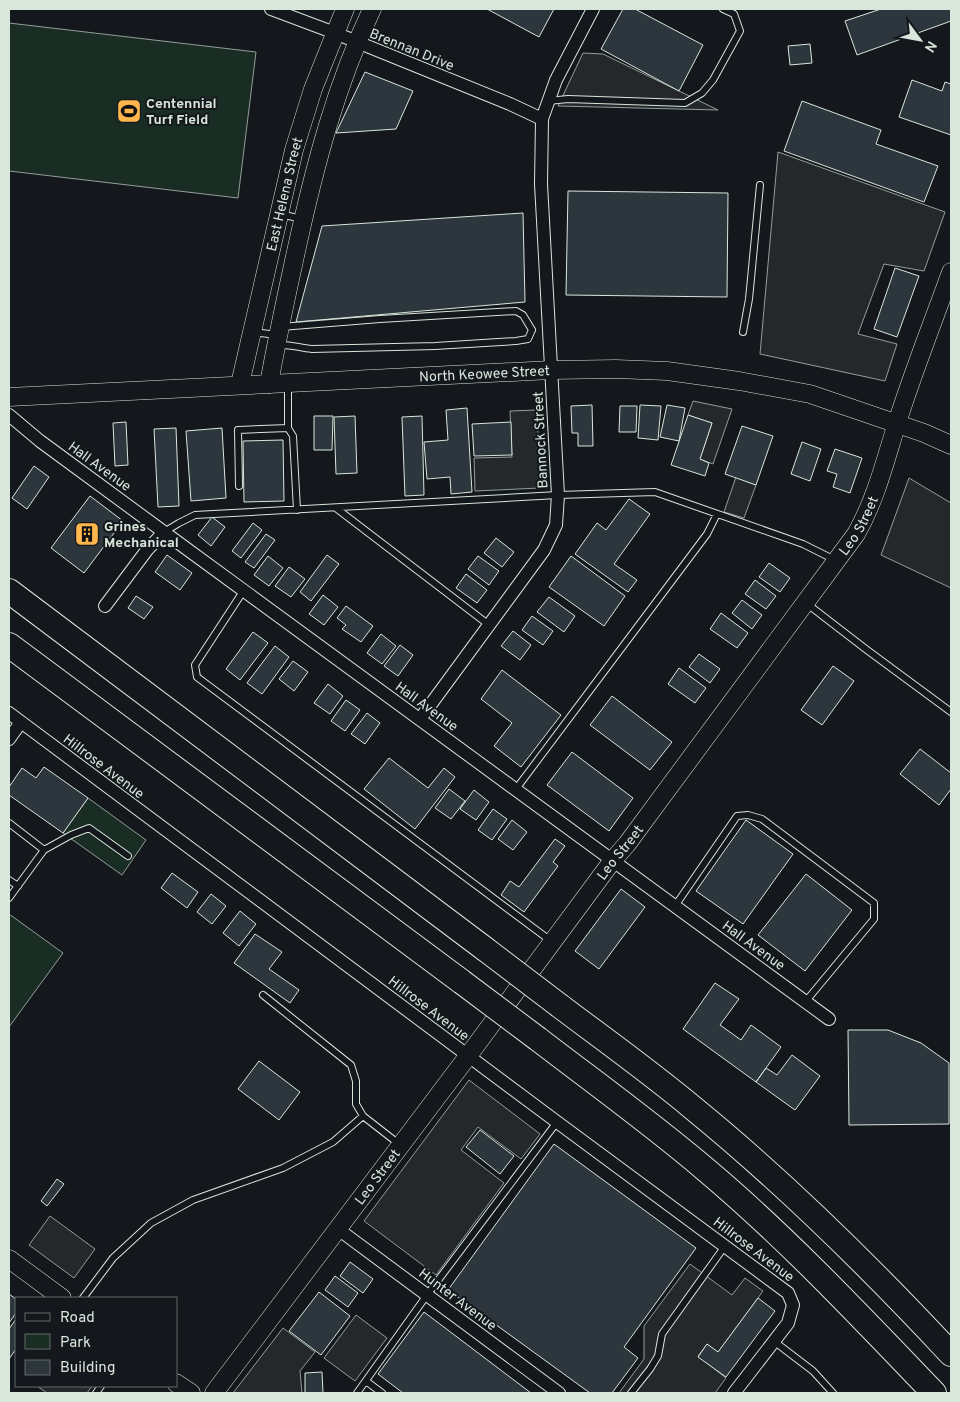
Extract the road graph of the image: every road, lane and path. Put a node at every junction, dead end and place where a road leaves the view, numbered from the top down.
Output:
1 (271, 9) edge
2 (346, 9) edge
3 (372, 9) edge
4 (593, 9) edge
5 (722, 9) edge
6 (335, 33) junction
7 (357, 42) junction
8 (547, 101) junction
9 (542, 119) junction
10 (760, 185) dead end
11 (279, 214) junction
12 (303, 220) junction
13 (951, 272) edge
14 (532, 330) junction
15 (549, 331) junction
16 (253, 332) junction
17 (743, 332) dead end
18 (278, 336) junction
19 (551, 370) junction
20 (288, 383) junction
21 (240, 384) junction
22 (269, 384) junction
23 (9, 396) edge
24 (9, 416) edge
25 (897, 423) junction
26 (288, 428) junction
27 (951, 445) edge
28 (239, 486) dead end
29 (558, 496) junction
30 (336, 508) junction
31 (296, 510) junction
32 (717, 514) junction
33 (164, 532) junction
34 (837, 561) junction
35 (244, 590) junction
36 (9, 591) edge
37 (806, 603) junction
38 (105, 606) dead end
39 (489, 625) junction
40 (9, 645) edge
41 (951, 712) edge
42 (9, 713) edge
43 (420, 719) junction
44 (21, 722) junction
45 (9, 739) edge
46 (516, 789) junction
47 (9, 823) edge
48 (44, 850) junction
49 (128, 856) dead end
50 (613, 860) junction
51 (9, 880) edge
52 (18, 886) junction
53 (9, 898) edge
54 (675, 906) junction
55 (552, 942) junction
56 (263, 996) dead end
57 (806, 1001) junction
58 (829, 1018) dead end
59 (468, 1056) junction
60 (363, 1116) junction
61 (557, 1122) junction
62 (400, 1145) junction
63 (338, 1229) junction
64 (725, 1246) junction
65 (9, 1259) edge
66 (427, 1295) junction
67 (61, 1297) edge
68 (84, 1297) edge
69 (775, 1342) junction
70 (951, 1354) edge
71 (366, 1381) junction
72 (178, 1384) edge
73 (190, 1393) edge
74 (214, 1393) edge
75 (357, 1393) edge
76 (382, 1393) edge
77 (559, 1393) edge
78 (631, 1393) edge
79 (734, 1393) edge
80 (833, 1393) edge
81 (934, 1393) edge

1 - 6 street, Brennan Drive
2 - 6 street, East Helena Street
3 - 7 street, East Helena Street
4 - 8 street, Bannock Street
5 - 8 lane
6 - 7 street, Brennan Drive
6 - 11 street, East Helena Street
7 - 9 street, Brennan Drive
7 - 12 street, East Helena Street
8 - 9 street, Bannock Street
9 - 15 street, Bannock Street
10 - 17 lane
11 - 12 lane
11 - 16 street, East Helena Street
12 - 18 street, East Helena Street
13 - 25 street, Leo Street
14 - 15 lane
14 - 18 lane
14 - 18 lane
15 - 19 street, Bannock Street
16 - 18 lane
16 - 21 street, East Helena Street
18 - 22 street, East Helena Street
19 - 20 street, North Keowee Street
19 - 25 street, North Keowee Street
19 - 29 street, Bannock Street
20 - 22 street, North Keowee Street
20 - 26 lane
21 - 22 street, North Keowee Street
21 - 23 street, North Keowee Street
24 - 33 street, Hall Avenue
25 - 27 street, North Keowee Street
25 - 34 street, Leo Street
26 - 28 lane
26 - 31 lane
29 - 30 lane
29 - 32 lane
29 - 39 street, Bannock Street
30 - 31 lane
30 - 39 lane
31 - 33 lane
32 - 34 lane
32 - 46 lane
33 - 35 street, Hall Avenue
33 - 38 street
34 - 37 street, Leo Street
35 - 43 street, Hall Avenue
35 - 55 lane
36 - 70 highway, bridge
37 - 41 lane
37 - 50 street, Leo Street
39 - 43 street, Bannock Street
40 - 81 highway, bridge
42 - 44 street, Hillrose Avenue
43 - 46 street, Hall Avenue
44 - 45 street
44 - 59 street, Hillrose Avenue
46 - 50 street, Hall Avenue
47 - 48 lane
48 - 49 lane
48 - 52 lane
50 - 54 street, Hall Avenue
50 - 55 street, Leo Street
51 - 52 lane
52 - 53 lane
54 - 57 street, Hall Avenue
54 - 57 lane
55 - 59 street, Leo Street
56 - 60 lane
57 - 58 street, Hall Avenue
59 - 61 street, Hillrose Avenue
59 - 62 street, Leo Street
60 - 62 lane
60 - 68 lane
61 - 64 street, Hillrose Avenue
61 - 66 lane
62 - 63 street, Leo Street
63 - 66 street, Hunter Avenue
63 - 74 street, Leo Street
64 - 69 street, Hillrose Avenue
64 - 78 lane
65 - 67 street
66 - 71 lane
66 - 77 street, Hunter Avenue
69 - 79 street, Hillrose Avenue
69 - 80 lane
71 - 75 lane
71 - 76 lane
72 - 73 street

